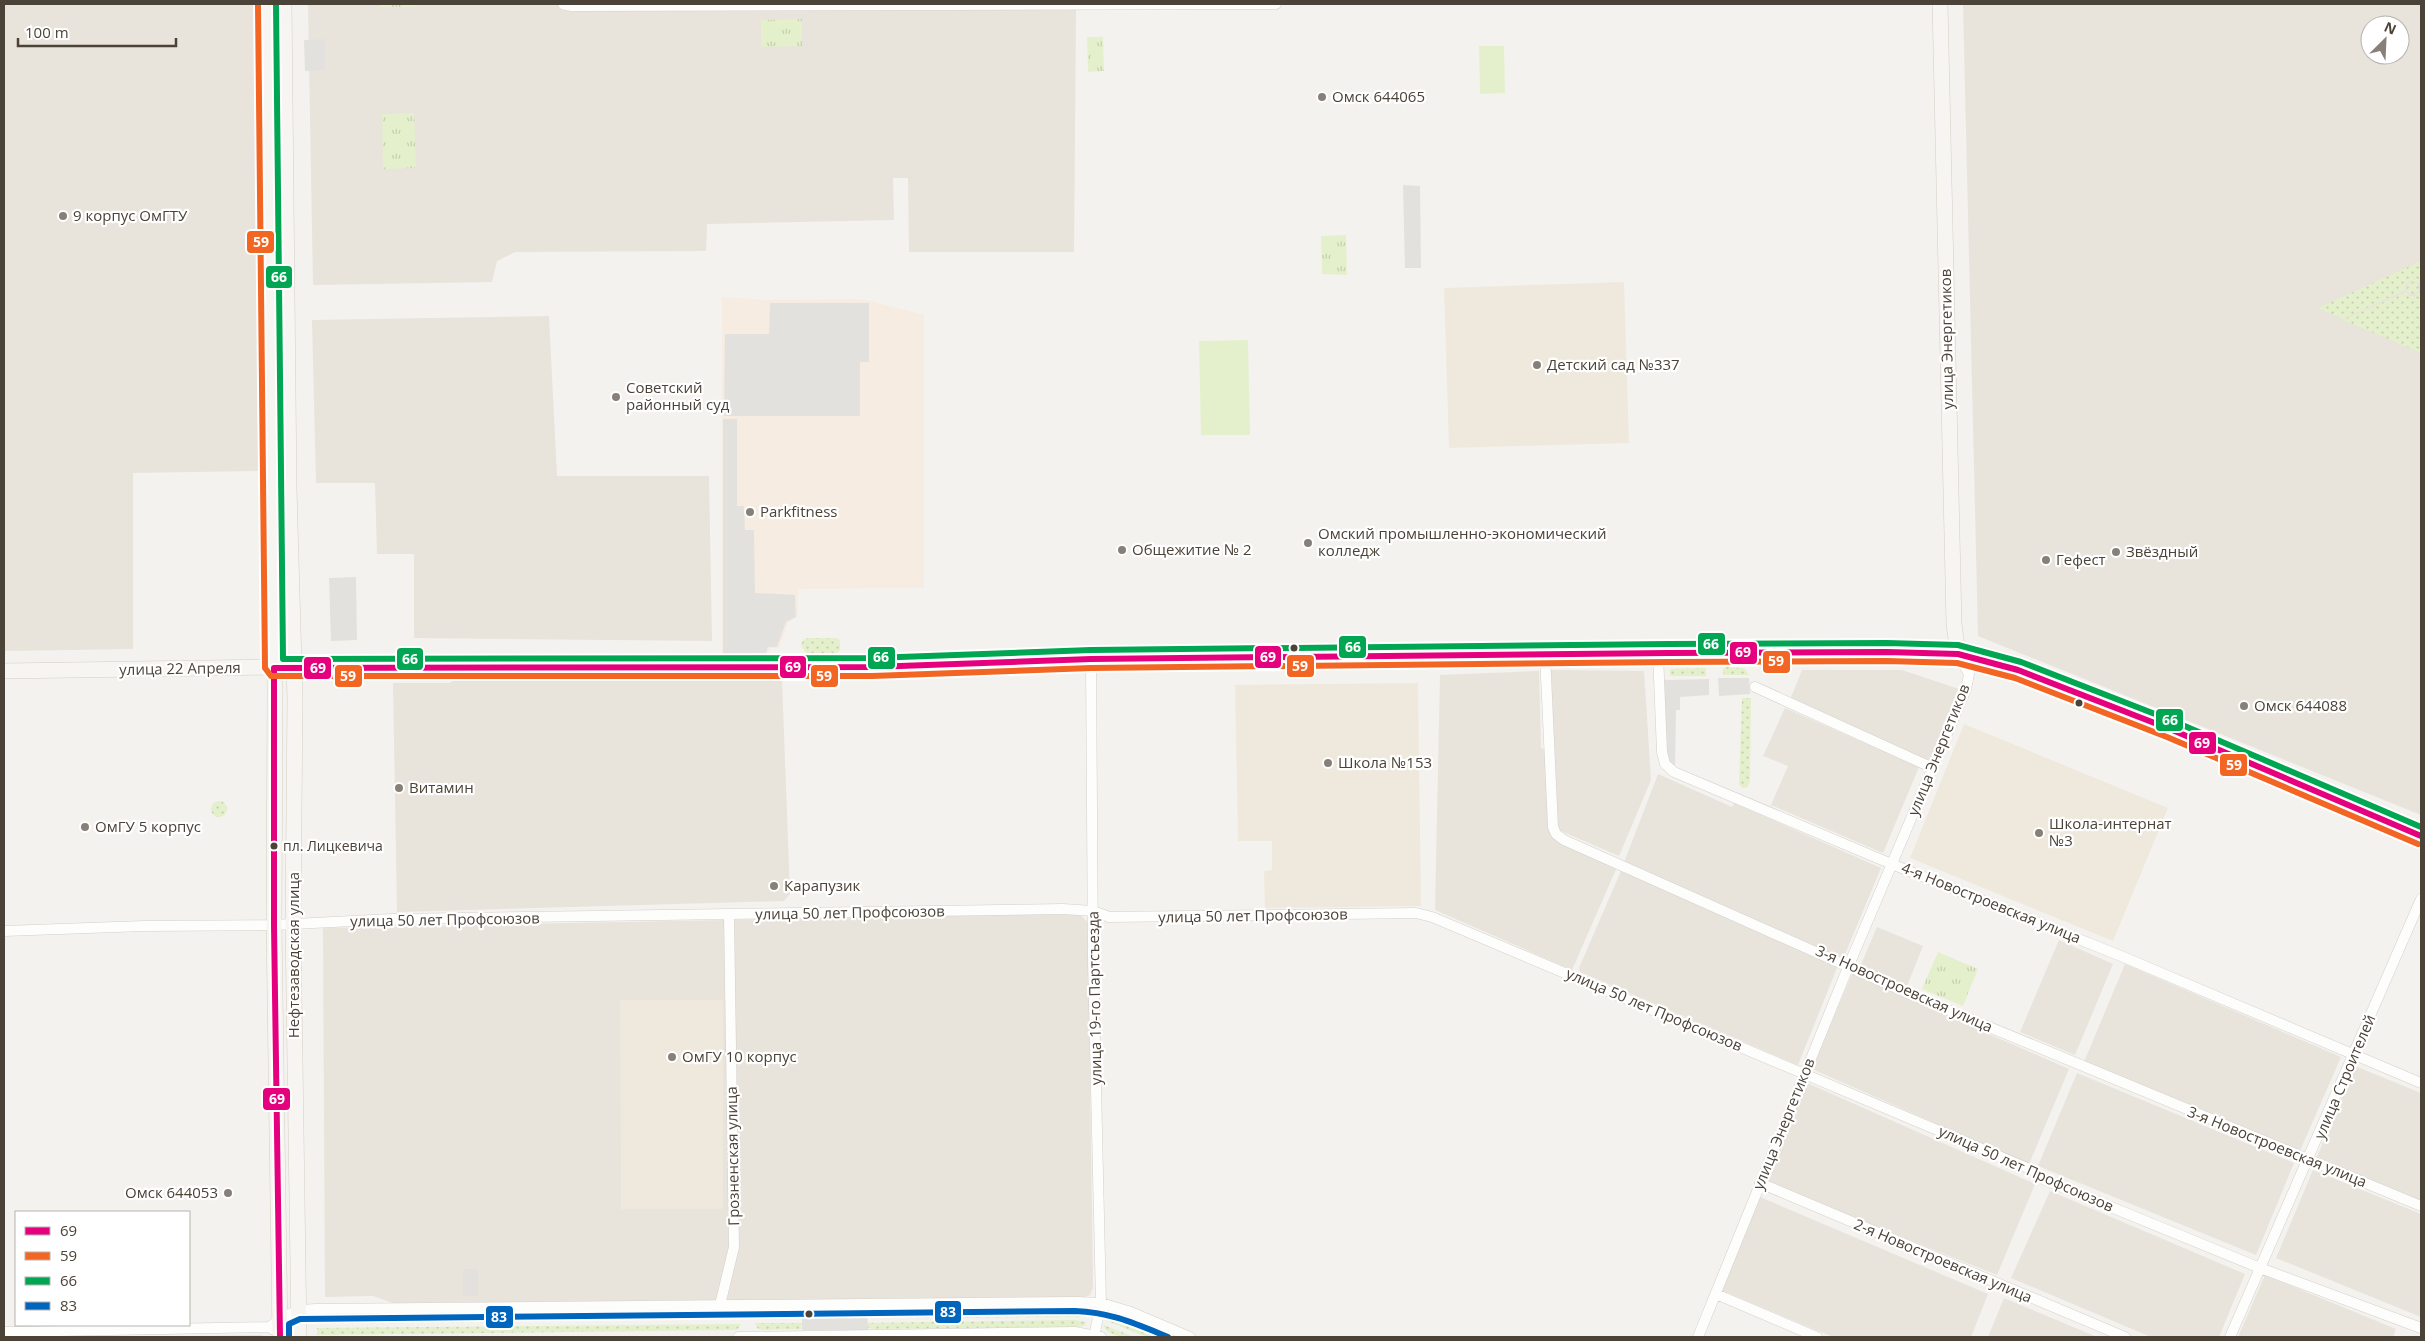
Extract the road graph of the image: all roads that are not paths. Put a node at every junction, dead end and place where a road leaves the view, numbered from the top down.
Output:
1 (267, 4) edge
2 (284, 4) edge
3 (563, 4) edge
4 (1276, 4) edge
5 (1940, 4) edge
6 (294, 647) junction
7 (274, 650) junction
8 (1658, 653) junction
9 (1545, 654) junction
10 (1958, 654) junction
11 (1090, 659) junction
12 (316, 667) junction
13 (250, 668) junction
14 (274, 668) junction
15 (294, 668) junction
16 (4, 671) edge
17 (1755, 687) dead end
18 (276, 691) junction
19 (294, 692) junction
20 (1933, 768) junction
21 (2421, 836) edge
22 (1894, 865) junction
23 (2421, 899) edge
24 (1093, 911) junction
25 (729, 915) junction
26 (293, 924) junction
27 (274, 925) junction
28 (4, 931) edge
29 (1849, 965) junction
30 (2354, 1055) junction
31 (1805, 1073) junction
32 (2421, 1083) edge
33 (2308, 1161) junction
34 (1760, 1183) junction
35 (2421, 1206) edge
36 (2260, 1268) junction
37 (1716, 1294) junction
38 (1101, 1303) junction
39 (720, 1305) junction
40 (298, 1310) junction
41 (2421, 1328) edge
42 (279, 1331) edge
43 (4, 1332) edge
44 (1097, 1336) edge
45 (298, 1337) edge
46 (738, 1337) edge
47 (1190, 1337) edge
48 (1698, 1337) edge
49 (1817, 1337) edge
50 (2125, 1337) edge
51 (2230, 1337) edge

1 - 7 main road, Нефтезаводская улица
2 - 6 main road, Нефтезаводская улица
3 - 4 street
5 - 10 main road, улица Энергетиков
6 - 12 main road
6 - 15 main road, Нефтезаводская улица
7 - 13 main road
7 - 14 main road, Нефтезаводская улица
8 - 9 main road, улица 22 Апреля
8 - 10 main road, улица 22 Апреля
8 - 22 street, 4-я Новостроевская улица
9 - 11 main road, улица 22 Апреля
9 - 29 street, 3-я Новостроевская улица
10 - 20 street, улица Энергетиков
10 - 21 main road, улица 22 Апреля
11 - 12 main road, улица 22 Апреля
11 - 24 street, улица 19-го Партсъезда
12 - 15 main road, улица 22 Апреля
12 - 19 main road
13 - 14 main road, улица 22 Апреля
13 - 16 main road, улица 22 Апреля
13 - 18 main road
14 - 15 main road, улица 22 Апреля
14 - 18 main road, Нефтезаводская улица
15 - 19 main road, Нефтезаводская улица
17 - 20 street
18 - 27 main road, Нефтезаводская улица
19 - 26 main road, Нефтезаводская улица
20 - 22 street, улица Энергетиков
22 - 29 street, улица Энергетиков
22 - 30 street, 4-я Новостроевская улица
23 - 30 street, улица Строителей
24 - 25 street, улица 50 лет Профсоюзов
24 - 31 street, улица 50 лет Профсоюзов
24 - 38 street, улица 19-го Партсъезда
25 - 26 street, улица 50 лет Профсоюзов
25 - 39 street, Грозненская улица
26 - 27 street, улица 50 лет Профсоюзов
26 - 40 main road, Нефтезаводская улица
27 - 28 street, улица 50 лет Профсоюзов
27 - 42 main road, Нефтезаводская улица
29 - 31 street, улица Энергетиков
29 - 33 street, 3-я Новостроевская улица
30 - 32 street, 4-я Новостроевская улица
30 - 33 street, улица Строителей
31 - 34 street, улица Энергетиков
31 - 36 street, улица 50 лет Профсоюзов
33 - 35 street, 3-я Новостроевская улица
33 - 36 street, улица Строителей
34 - 37 street, улица Энергетиков
34 - 50 street, 2-я Новостроевская улица
36 - 41 street, улица 50 лет Профсоюзов
36 - 51 street, улица Строителей
37 - 48 street, улица Энергетиков
37 - 49 street
38 - 39 street
38 - 44 street, улица 19-го Партсъезда
38 - 47 street
39 - 40 street
40 - 42 street
40 - 45 main road, Нефтезаводская улица
42 - 43 street
44 - 46 street

